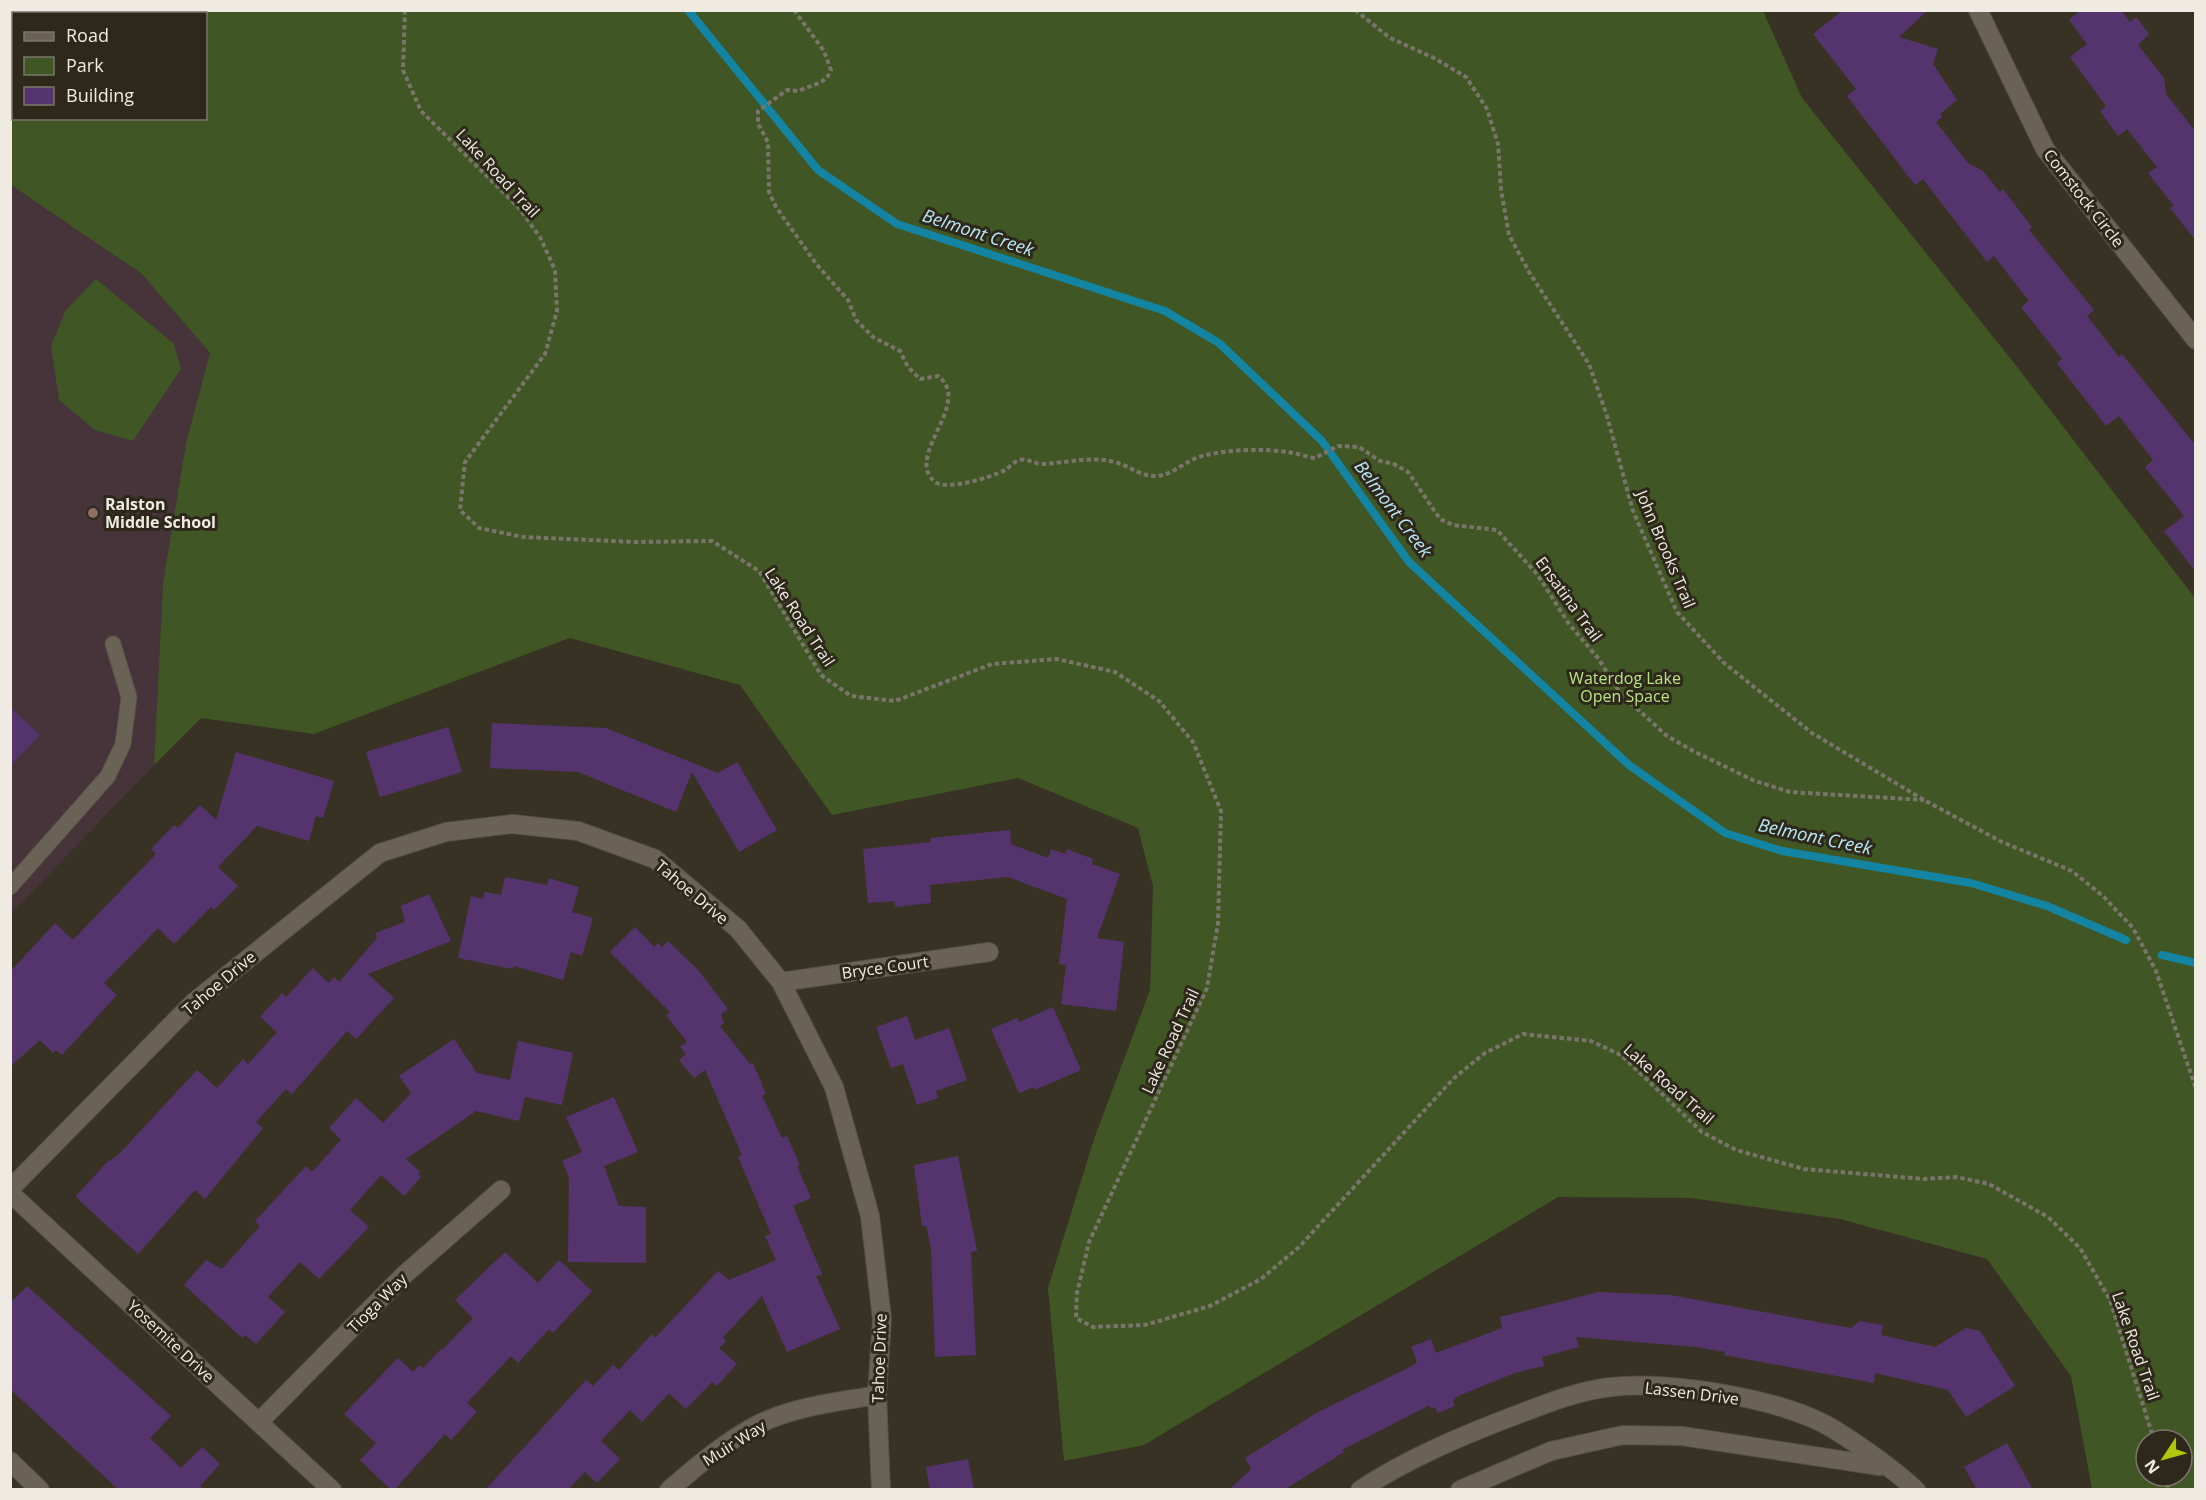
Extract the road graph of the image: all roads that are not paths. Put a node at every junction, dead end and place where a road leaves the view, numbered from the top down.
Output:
1 (1978, 10) edge
2 (2196, 340) edge
3 (113, 644) dead end
4 (10, 887) edge
5 (989, 952) dead end
6 (781, 982) junction
7 (501, 1190) dead end
8 (10, 1191) edge
9 (877, 1395) junction
10 (259, 1422) junction
11 (10, 1461) edge
12 (1885, 1467) junction
13 (40, 1490) edge
14 (332, 1490) edge
15 (669, 1490) edge
16 (881, 1490) edge
17 (1360, 1490) edge
18 (1460, 1490) edge
19 (1916, 1490) edge

1 - 2 street, Comstock Circle
3 - 4 lane
5 - 6 street, Bryce Court
6 - 8 street, Tahoe Drive
6 - 9 street, Tahoe Drive
7 - 10 street, Tioga Way
8 - 10 street, Yosemite Drive
9 - 15 street, Muir Way
9 - 16 street, Tahoe Drive
10 - 14 street, Yosemite Drive
11 - 13 street
12 - 17 street, Lassen Drive
12 - 18 street, Lassen Drive
12 - 19 street, Lassen Drive

